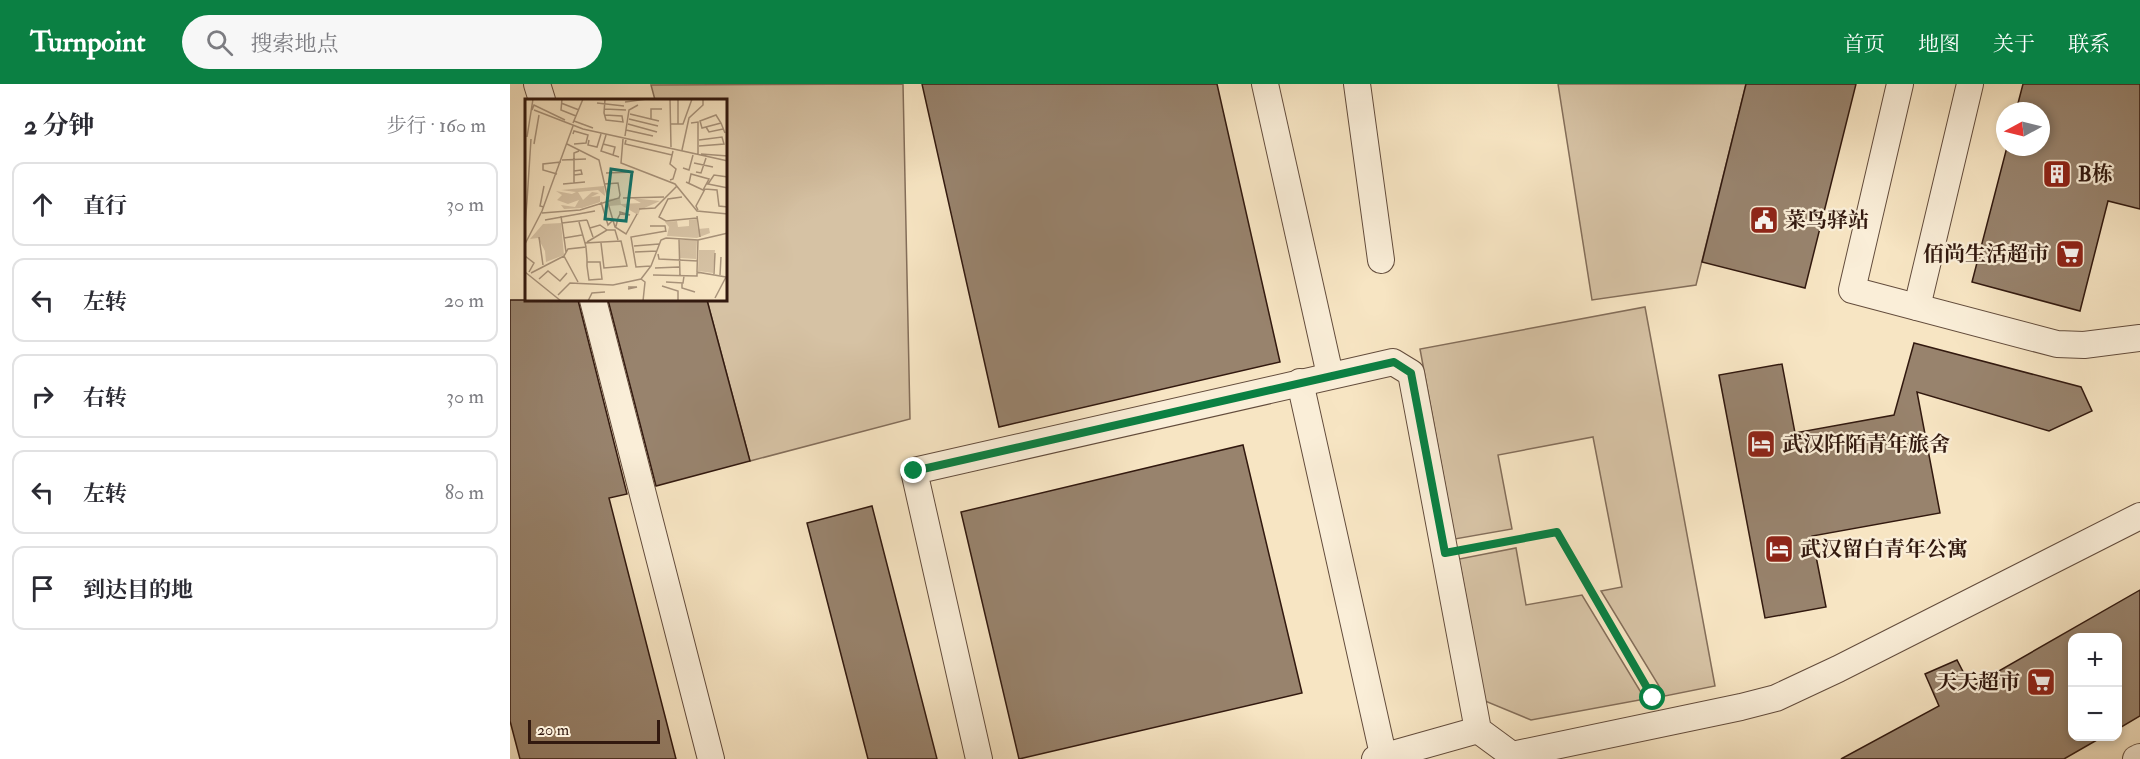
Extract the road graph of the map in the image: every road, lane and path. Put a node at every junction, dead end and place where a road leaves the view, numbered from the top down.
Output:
1 (537, 84) edge
2 (1265, 84) edge
3 (1357, 84) edge
4 (1900, 84) edge
5 (1970, 84) edge
6 (542, 99) edge
7 (1381, 260) dead end
8 (594, 302) edge
9 (1917, 307) junction
10 (2140, 338) edge
11 (1330, 375) junction
12 (1300, 382) junction
13 (2140, 516) edge
14 (1445, 553) junction
15 (1666, 722) junction
16 (1478, 730) junction
17 (1513, 757) edge
18 (2140, 757) edge
19 (1381, 758) edge
20 (711, 759) edge
21 (979, 759) edge
22 (2136, 759) edge

1 - 6 lane
2 - 11 lane
3 - 7 lane
4 - 9 lane
5 - 9 lane
8 - 20 lane
9 - 10 lane
11 - 12 lane
11 - 14 lane
12 - 19 lane
12 - 21 lane
13 - 15 lane
14 - 15 path
14 - 16 lane
15 - 17 lane
16 - 17 lane
16 - 19 lane
18 - 22 lane

